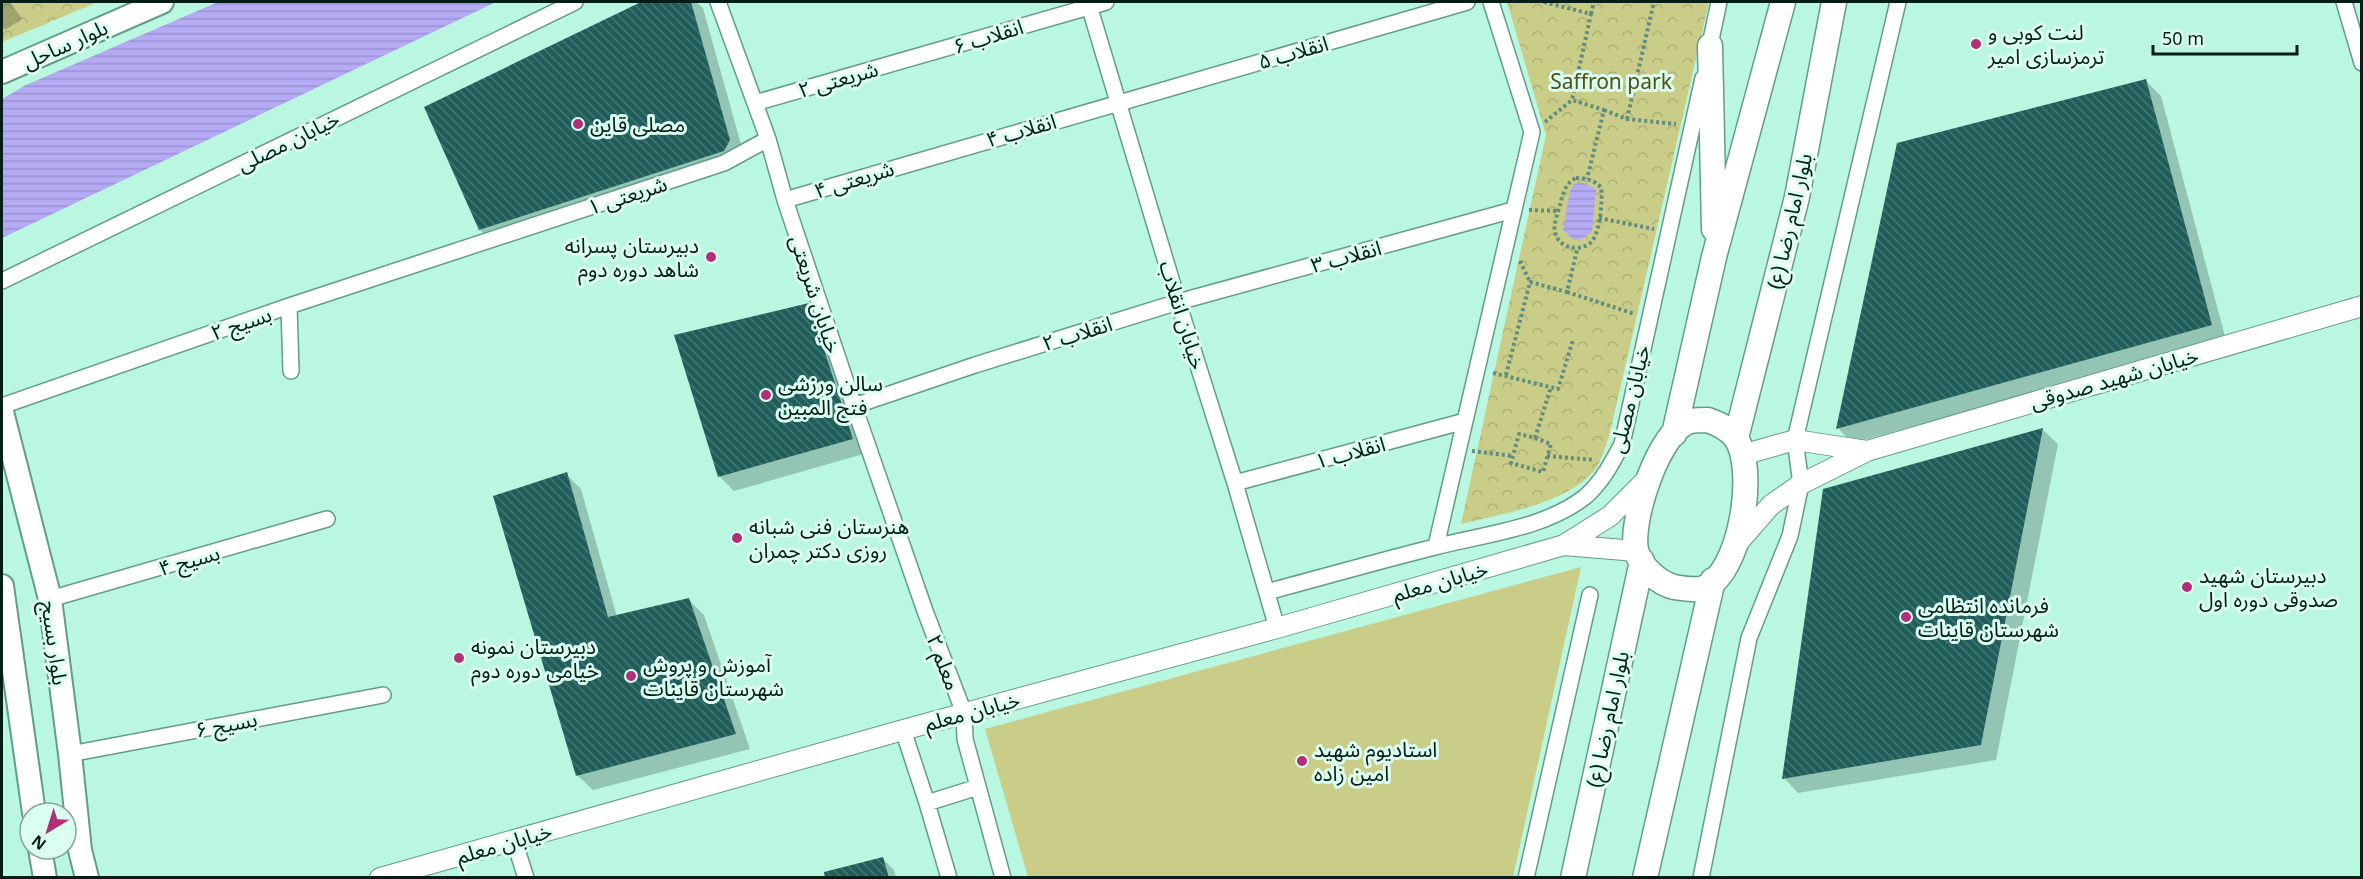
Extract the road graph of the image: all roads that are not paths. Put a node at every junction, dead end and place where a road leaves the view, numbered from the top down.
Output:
1 (162, 2) edge
2 (575, 2) edge
3 (718, 2) edge
4 (1106, 2) edge
5 (1467, 2) edge
6 (1491, 2) edge
7 (1719, 2) edge
8 (1783, 2) edge
9 (1834, 2) edge
10 (1898, 2) edge
11 (2344, 2) edge
12 (1089, 4) edge
13 (1710, 46) junction
14 (921, 56) joint
15 (2361, 63) edge
16 (2, 72) edge
17 (1119, 102) junction
18 (755, 103) junction
19 (768, 139) junction
20 (923, 158) joint
21 (785, 200) junction
22 (1513, 210) junction
23 (482, 243) joint
24 (1714, 257) junction
25 (2, 280) edge
26 (1178, 302) junction
27 (289, 306) junction
28 (2361, 306) edge
29 (291, 371) dead end
30 (2, 406) edge
31 (854, 406) junction
32 (2, 412) edge
33 (1465, 421) junction
34 (1674, 434) junction
35 (1795, 440) junction
36 (1739, 447) junction
37 (1867, 451) junction
38 (1650, 475) junction
39 (1235, 483) junction
40 (1802, 484) junction
41 (327, 519) dead end
42 (1564, 545) junction
43 (1436, 546) junction
44 (1734, 547) junction
45 (1639, 556) junction
46 (1713, 580) junction
47 (2, 586) edge
48 (1267, 592) junction
49 (1590, 595) dead end
50 (50, 599) junction
51 (925, 610) joint
52 (1277, 628) junction
53 (383, 695) dead end
54 (964, 713) junction
55 (903, 730) junction
56 (70, 754) junction
57 (978, 787) junction
58 (32, 801) edge
59 (927, 803) junction
60 (514, 840) junction
61 (80, 850) junction
62 (42, 861) edge
63 (45, 878) edge
64 (87, 878) edge
65 (102, 878) edge
66 (380, 878) edge
67 (526, 878) edge
68 (949, 878) edge
69 (1004, 878) edge
70 (1526, 878) edge
71 (1573, 878) edge
72 (1645, 878) edge
73 (1701, 878) edge

1 - 16 main road, بلوار ساحل
2 - 25 street, خیابان مصلی
3 - 18 street, خیابان شریعتی
4 - 12 street, انقلاب ۶
5 - 17 street, انقلاب ۵
6 - 22 street
7 - 13 street, خیابان مصلی
8 - 24 main road
9 - 36 main road, بلوار امام رضا (ع)
10 - 35 street
11 - 15 street
12 - 14 street, انقلاب ۶
12 - 17 street, خیابان انقلاب
13 - 24 main road
13 - 43 street, خیابان مصلی
14 - 18 street, شریعتی ۲
17 - 20 street, انقلاب ۴
17 - 26 street, خیابان انقلاب
18 - 19 street, خیابان شریعتی
19 - 21 street, خیابان شریعتی
19 - 23 street, شریعتی ۱
20 - 21 street, شریعتی ۴
21 - 31 street, خیابان شریعتی
22 - 26 street, انقلاب ۳
22 - 33 street
23 - 27 street, بسیج ۲
24 - 34 main road
26 - 31 street, انقلاب ۲
26 - 39 street, خیابان انقلاب
27 - 29 street
27 - 30 street, بسیج ۲
28 - 37 street, خیابان شهید صدوقی
31 - 51 street, خیابان شریعتی
32 - 50 main road, بلوار بسیج
33 - 39 street, انقلاب ۱
33 - 43 street
34 - 36 main road
34 - 38 main road
35 - 36 street
35 - 37 street
35 - 40 street
36 - 44 main road
37 - 40 street
38 - 42 street
38 - 45 main road
39 - 48 street, خیابان انقلاب
40 - 44 street
40 - 73 street
41 - 50 street, بسیج ۴
42 - 45 street
42 - 52 street, خیابان معلم
43 - 48 street, خیابان مصلی
44 - 46 main road
45 - 46 main road
45 - 71 main road, بلوار امام رضا (ع)
46 - 72 main road
47 - 58 main road
48 - 52 street, خیابان انقلاب
49 - 70 street
50 - 56 main road, بلوار بسیج
51 - 54 street, معلم ۲
52 - 54 street, خیابان معلم
53 - 56 street, بسیج ۶
54 - 55 street, خیابان معلم
54 - 57 street, معلم ۲
55 - 59 street
55 - 60 street, خیابان معلم
56 - 61 main road, بلوار بسیج
57 - 59 street
57 - 69 street, معلم ۲
59 - 68 street
60 - 66 street, خیابان معلم
60 - 67 street
61 - 64 main road, بلوار بسیج
61 - 65 main road
62 - 63 main road

